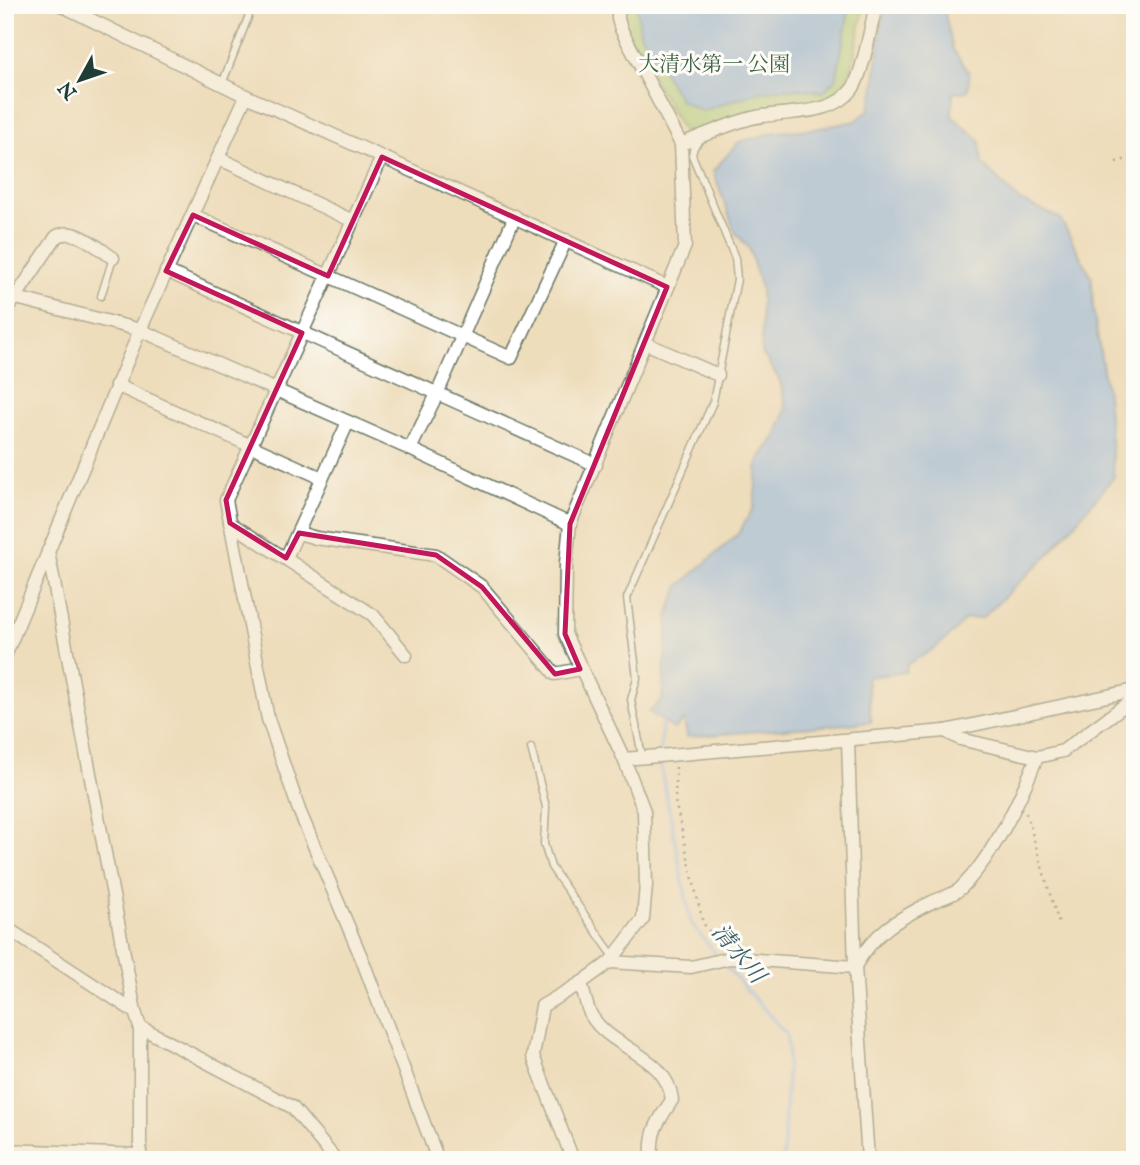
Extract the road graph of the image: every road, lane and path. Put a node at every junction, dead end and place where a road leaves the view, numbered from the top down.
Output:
1 (61, 5) edge
2 (254, 5) edge
3 (618, 5) edge
4 (876, 5) edge
5 (222, 84) junction
6 (246, 96) junction
7 (705, 134) junction
8 (681, 144) junction
9 (382, 157) junction
10 (1135, 157) edge
11 (218, 158) junction
12 (1116, 162) dead end
13 (193, 215) junction
14 (515, 216) junction
15 (353, 221) junction
16 (566, 240) junction
17 (113, 258) joint
18 (166, 271) junction
19 (328, 276) junction
20 (667, 287) junction
21 (10, 296) edge
22 (101, 296) dead end
23 (5, 313) edge
24 (140, 330) junction
25 (302, 333) junction
26 (461, 336) junction
27 (645, 343) junction
28 (718, 375) junction
29 (117, 385) junction
30 (275, 388) junction
31 (438, 394) junction
32 (348, 422) junction
33 (252, 446) junction
34 (410, 449) junction
35 (596, 465) junction
36 (322, 478) junction
37 (230, 523) junction
38 (570, 524) junction
39 (299, 533) junction
40 (48, 551) junction
41 (286, 558) junction
42 (406, 655) dead end
43 (5, 656) edge
44 (580, 669) junction
45 (1135, 690) edge
46 (1135, 695) edge
47 (944, 731) junction
48 (848, 740) junction
49 (531, 748) dead end
50 (676, 753) junction
51 (646, 756) junction
52 (1037, 757) junction
53 (624, 760) junction
54 (1017, 806) junction
55 (1059, 924) dead end
56 (5, 927) edge
57 (730, 958) junction
58 (612, 959) junction
59 (855, 967) junction
60 (581, 984) junction
61 (135, 1012) junction
62 (141, 1027) junction
63 (5, 1150) edge
64 (140, 1157) edge
65 (336, 1160) edge
66 (438, 1160) edge
67 (573, 1160) edge
68 (665, 1160) edge
69 (868, 1160) edge

1 - 5 street
2 - 5 lane
3 - 8 street
4 - 7 street
5 - 6 street
6 - 9 street
6 - 11 street
7 - 8 street
7 - 28 lane
8 - 20 street
9 - 14 street
9 - 15 street
10 - 12 path
11 - 13 street
11 - 15 street
13 - 18 street
13 - 19 street
14 - 16 street
14 - 26 street
15 - 19 street
16 - 20 street
16 - 26 street
17 - 21 street
17 - 22 lane
18 - 24 street
18 - 25 street
19 - 25 street
19 - 26 street
20 - 27 street
21 - 23 street
21 - 24 street
24 - 29 street
24 - 30 street
25 - 30 street
25 - 31 street
26 - 31 street
27 - 28 street
27 - 35 street
28 - 51 lane
29 - 33 street
29 - 40 street
30 - 32 street
30 - 33 street
31 - 34 street
31 - 35 street
32 - 34 street
32 - 36 street
33 - 36 street
33 - 37 street
34 - 38 street
35 - 38 street
36 - 39 street
37 - 41 street
37 - 66 street
38 - 44 street
39 - 41 street
39 - 44 street
40 - 43 street
40 - 61 street
41 - 42 street
44 - 53 street
45 - 47 street
46 - 52 street
47 - 48 street
47 - 52 street
48 - 50 street
48 - 59 street
49 - 58 lane
50 - 51 street
50 - 57 path
51 - 53 street
52 - 54 street
53 - 58 street
54 - 55 path
54 - 59 street
56 - 61 street
57 - 58 street
57 - 59 street
58 - 60 street
59 - 69 street
60 - 67 street
60 - 68 street
61 - 62 street
62 - 64 street
62 - 65 street
63 - 64 street

